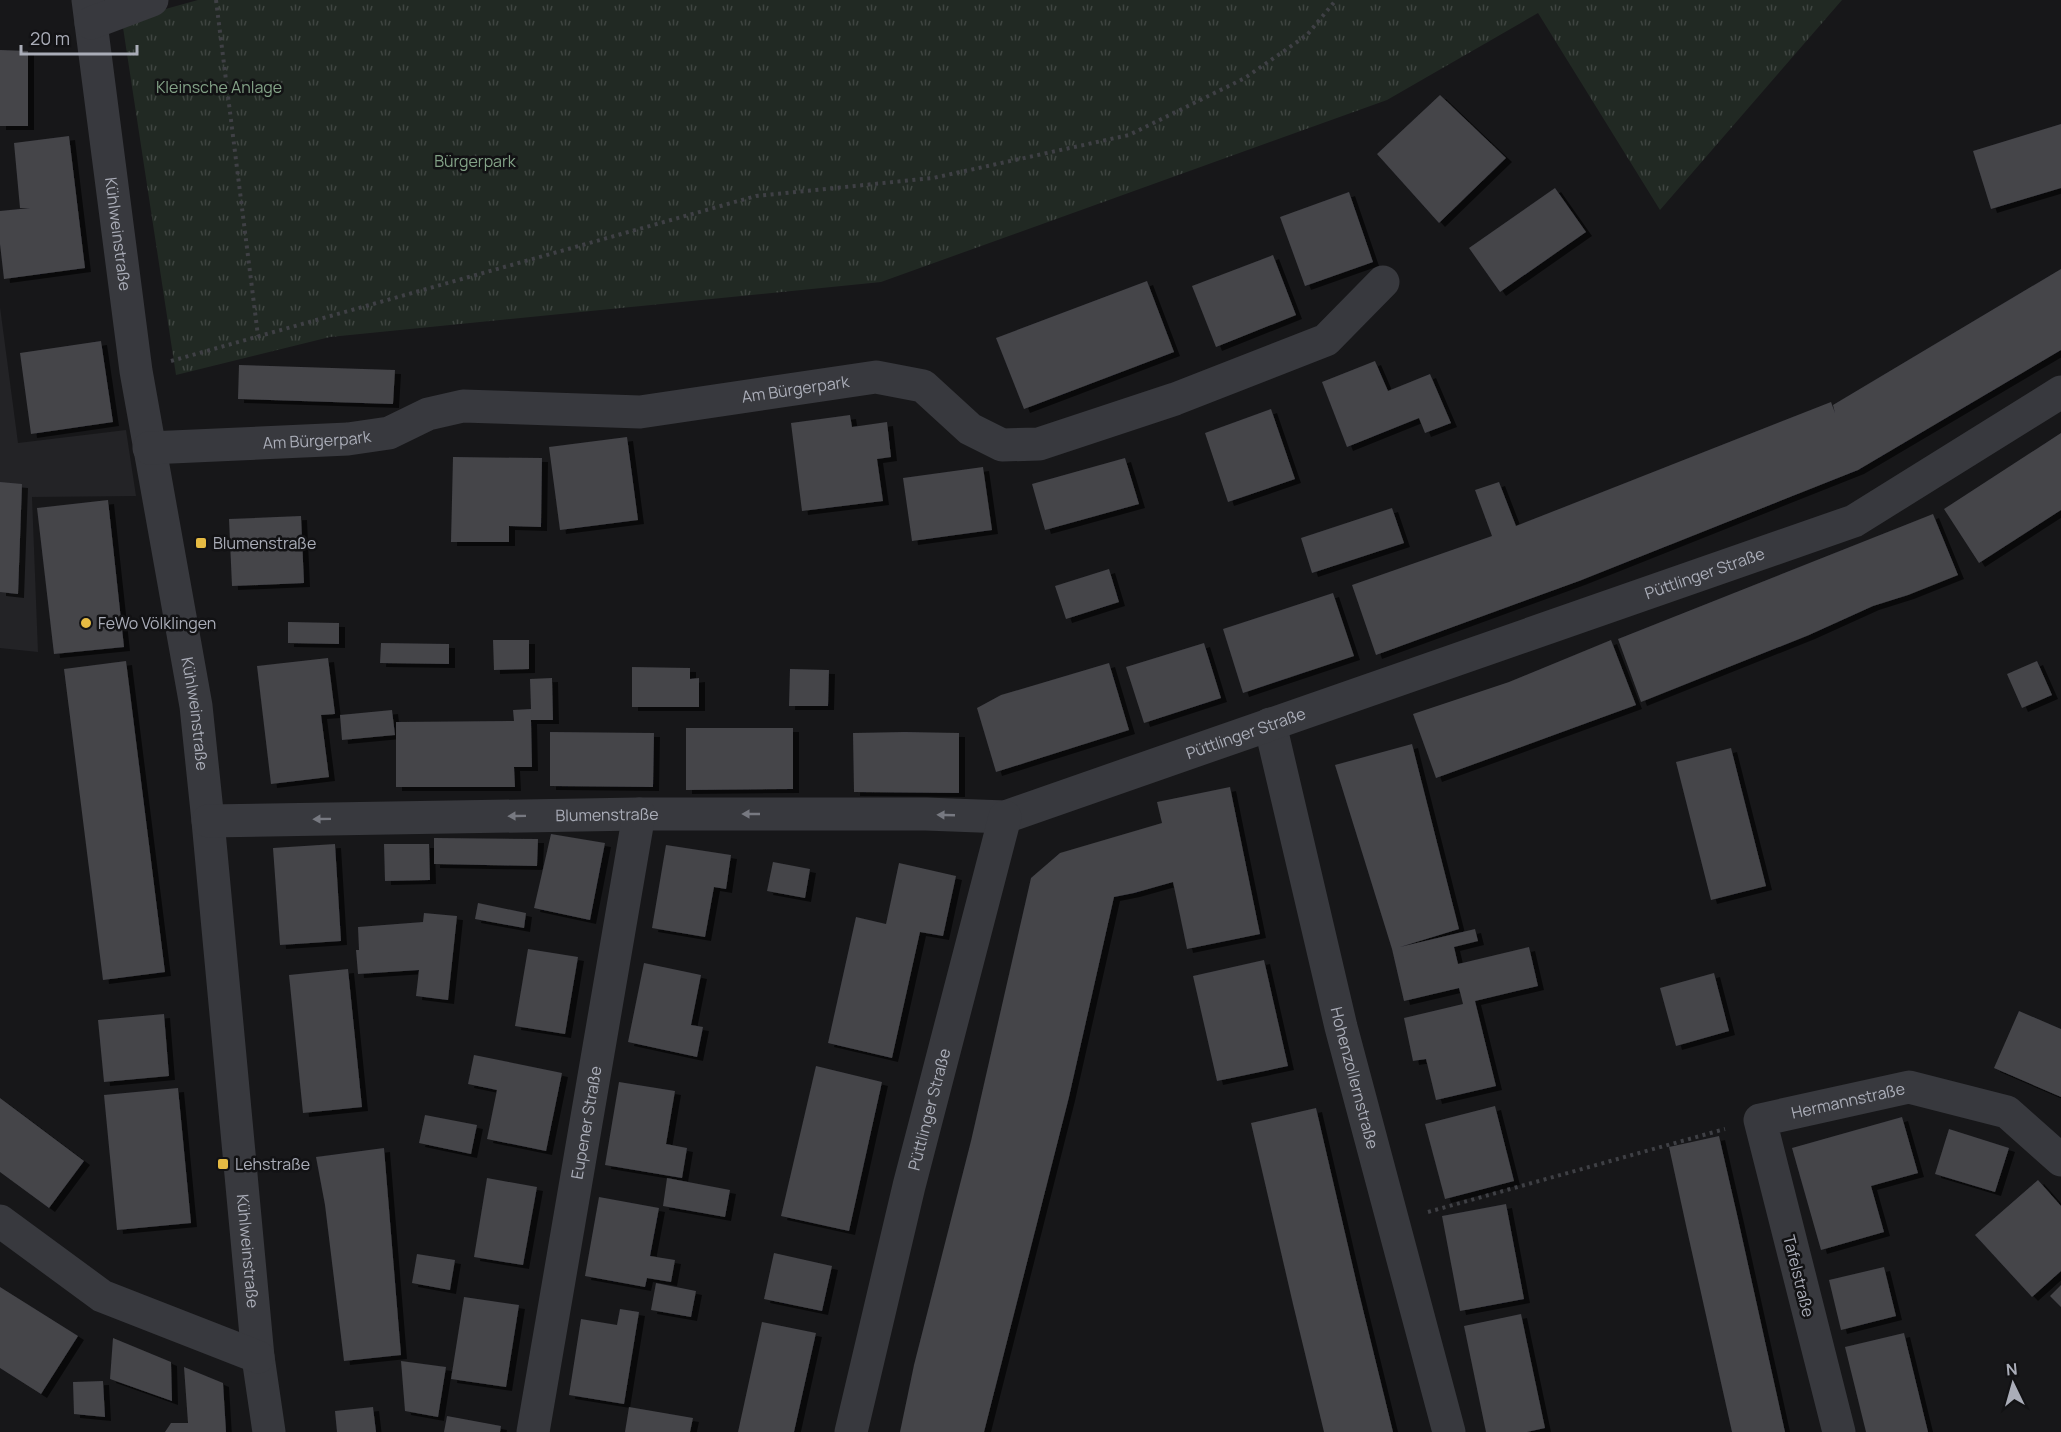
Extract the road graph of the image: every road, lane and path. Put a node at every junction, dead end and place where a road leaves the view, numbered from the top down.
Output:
1 (152, 0) edge
2 (216, 0) edge
3 (1336, 0) edge
4 (89, 11) edge
5 (1383, 282) dead end
6 (258, 336) junction
7 (135, 371) junction
8 (2061, 392) edge
9 (149, 448) junction
10 (1270, 724) junction
11 (639, 814) junction
12 (1005, 817) junction
13 (208, 821) junction
14 (1760, 1120) junction
15 (2061, 1160) edge
16 (0, 1221) edge
17 (1394, 1222) junction
18 (258, 1357) junction
19 (268, 1432) edge
20 (533, 1432) edge
21 (851, 1432) edge
22 (1449, 1432) edge
23 (1839, 1432) edge

1 - 4 street
2 - 6 path
3 - 6 path
4 - 7 street, Kühlweinstraße
5 - 9 street, Am Bürgerpark
6 - 7 path
7 - 9 street, Kühlweinstraße
8 - 10 street, Püttlinger Straße
9 - 13 street, Kühlweinstraße
10 - 12 street, Püttlinger Straße
10 - 17 street, Hohenzollernstraße
12 -> 11 street, Blumenstraße
11 -> 13 street, Blumenstraße
11 - 20 street, Eupener Straße
12 - 21 street, Püttlinger Straße
13 - 18 street, Kühlweinstraße
14 - 15 street, Hermannstraße
14 - 17 path
14 - 23 street, Tafelstraße
16 - 18 street
17 - 22 street, Hohenzollernstraße
18 - 19 street, Kühlweinstraße

